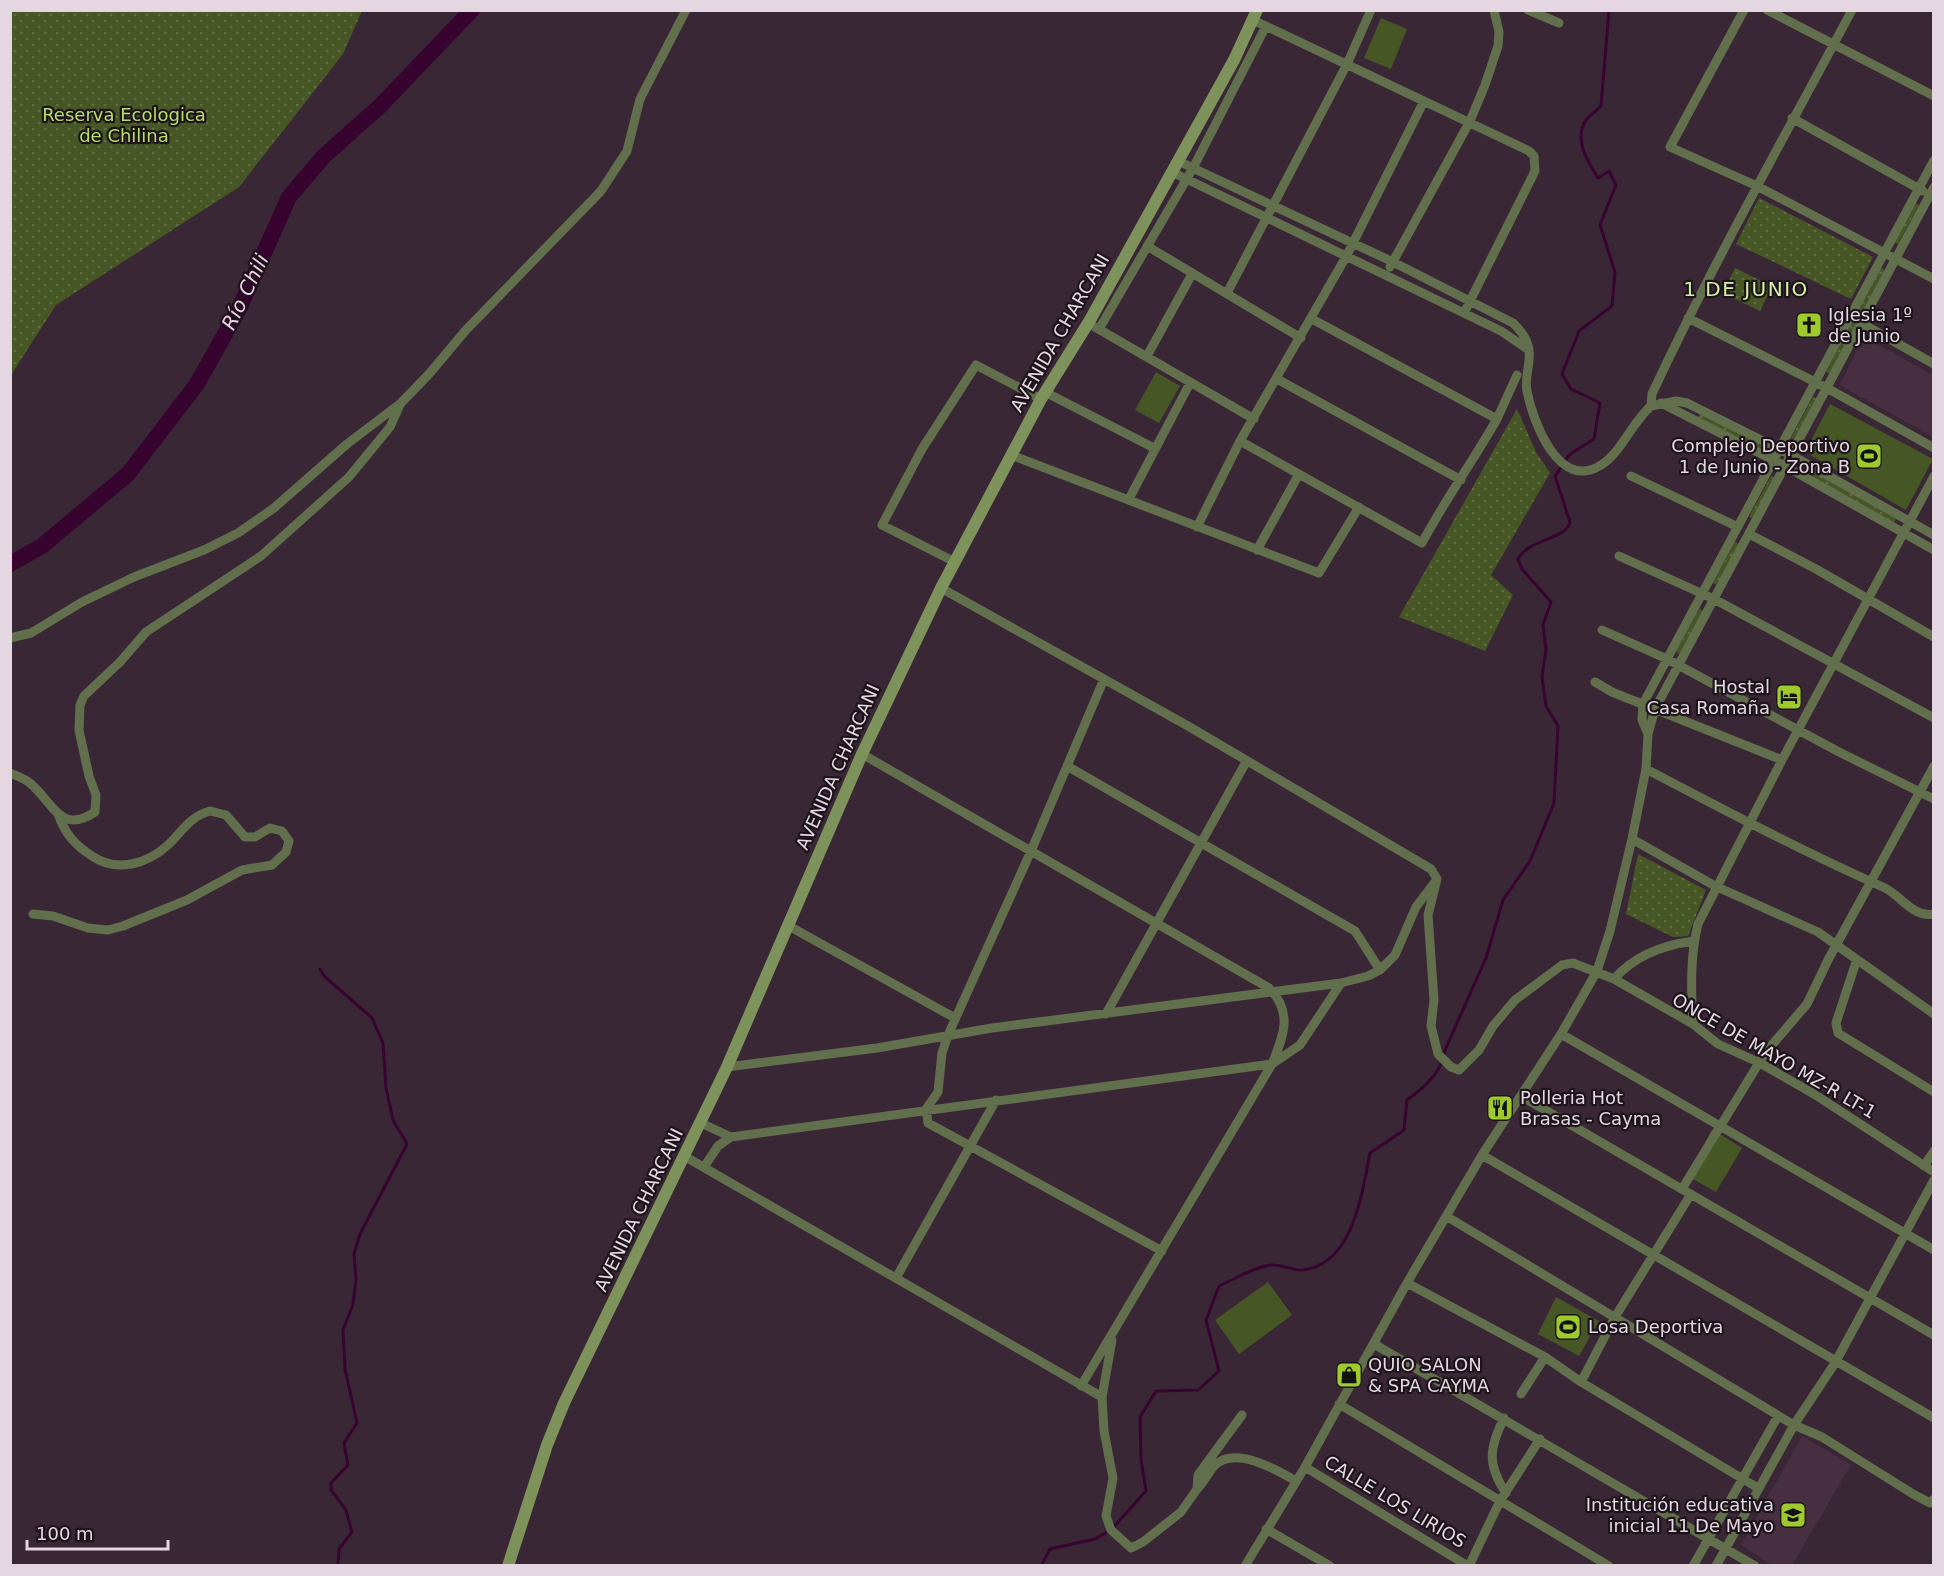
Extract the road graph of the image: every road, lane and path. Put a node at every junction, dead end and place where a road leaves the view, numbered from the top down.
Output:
1 (686, 10) edge
2 (1371, 10) edge
3 (1494, 10) edge
4 (1528, 10) edge
5 (1744, 10) edge
6 (1767, 10) edge
7 (1852, 10) edge
8 (1255, 15) edge
9 (1559, 23) dead end
10 (1266, 26) junction
11 (1834, 44) junction
12 (1347, 64) junction
13 (1934, 96) edge
14 (1424, 101) junction
15 (1792, 118) junction
16 (1470, 121) junction
17 (1934, 160) edge
18 (1175, 166) junction
19 (1193, 168) junction
20 (1187, 178) junction
21 (1757, 186) junction
22 (1918, 188) junction
23 (1932, 192) edge
24 (1273, 206) junction
25 (1267, 217) junction
26 (1353, 244) junction
27 (1147, 246) junction
28 (1884, 253) junction
29 (1347, 255) junction
30 (1895, 259) junction
31 (1393, 262) junction
32 (1192, 274) junction
33 (1386, 274) junction
34 (1934, 279) edge
35 (1227, 293) junction
36 (1470, 302) junction
37 (1464, 313) junction
38 (1688, 318) junction
39 (1312, 319) junction
40 (1087, 322) junction
41 (1862, 323) junction
42 (1099, 329) junction
43 (1301, 338) junction
44 (1529, 351) junction
45 (1147, 356) junction
46 (1934, 364) edge
47 (1517, 375) dead end
48 (1277, 379) junction
49 (1816, 382) junction
50 (1190, 383) junction
51 (1827, 388) junction
52 (1043, 395) junction
53 (401, 403) junction
54 (1656, 405) junction
55 (1254, 419) junction
56 (1497, 419) junction
57 (1240, 441) junction
58 (1154, 448) junction
59 (1934, 448) edge
60 (1779, 449) junction
61 (1791, 454) junction
62 (1011, 455) junction
63 (1774, 461) junction
64 (1785, 466) junction
65 (1299, 474) junction
66 (1631, 476) dead end
67 (1934, 476) edge
68 (1461, 480) junction
69 (1129, 499) junction
70 (1359, 507) junction
71 (1909, 521) junction
72 (1197, 527) junction
73 (1738, 527) junction
74 (1903, 533) junction
75 (1749, 534) junction
76 (1934, 535) edge
77 (1257, 550) junction
78 (1934, 550) edge
79 (1619, 556) dead end
80 (955, 562) junction
81 (941, 588) junction
82 (1702, 593) junction
83 (1714, 599) junction
84 (1868, 600) junction
85 (1602, 630) dead end
86 (1934, 637) edge
87 (10, 638) edge
88 (1667, 659) junction
89 (1834, 664) junction
90 (1678, 665) junction
91 (1104, 679) junction
92 (1595, 682) dead end
93 (1643, 704) junction
94 (1655, 709) junction
95 (1934, 718) edge
96 (1799, 729) junction
97 (1648, 734) junction
98 (862, 753) junction
99 (1782, 760) junction
100 (1246, 762) junction
101 (1067, 766) junction
102 (1934, 766) edge
103 (1646, 769) junction
104 (10, 773) edge
105 (1920, 792) junction
106 (1934, 799) edge
107 (58, 814) junction
108 (1748, 822) junction
109 (1632, 839) junction
110 (1201, 843) junction
111 (1031, 851) junction
112 (1437, 879) junction
113 (1872, 882) junction
114 (1715, 886) junction
115 (33, 914) dead end
116 (1932, 917) edge
117 (1156, 924) junction
118 (787, 925) junction
119 (1694, 942) junction
120 (1835, 947) junction
121 (1856, 962) junction
122 (1380, 970) junction
123 (1597, 971) junction
124 (1614, 979) junction
125 (1341, 983) junction
126 (1275, 994) junction
127 (1106, 1014) junction
128 (1934, 1014) edge
129 (955, 1018) junction
130 (1693, 1024) junction
131 (1561, 1034) junction
132 (948, 1035) junction
133 (1760, 1063) junction
134 (1272, 1064) junction
135 (727, 1067) junction
136 (1934, 1092) edge
137 (1521, 1096) junction
138 (996, 1100) junction
139 (926, 1109) junction
140 (701, 1123) junction
141 (1720, 1127) junction
142 (731, 1137) junction
143 (973, 1145) junction
144 (1934, 1151) edge
145 (1482, 1155) junction
146 (684, 1156) junction
147 (1924, 1166) junction
148 (704, 1167) junction
149 (1934, 1172) edge
150 (1934, 1180) edge
151 (1682, 1189) junction
152 (1691, 1194) junction
153 (1446, 1216) junction
154 (1905, 1233) junction
155 (1934, 1250) edge
156 (1162, 1251) junction
157 (1652, 1255) junction
158 (896, 1278) junction
159 (1407, 1283) junction
160 (1869, 1300) junction
161 (1615, 1317) junction
162 (1113, 1335) junction
163 (1934, 1335) edge
164 (1374, 1344) junction
165 (1545, 1357) junction
166 (1835, 1363) junction
167 (1581, 1382) junction
168 (1082, 1386) junction
169 (1521, 1394) dead end
170 (1102, 1397) junction
171 (1339, 1404) junction
172 (1242, 1415) dead end
173 (1778, 1416) junction
174 (1504, 1418) junction
175 (1934, 1418) edge
176 (1794, 1425) junction
177 (1540, 1439) junction
178 (1305, 1467) junction
179 (1742, 1478) junction
180 (1296, 1481) junction
181 (1758, 1488) junction
182 (1197, 1489) junction
183 (1503, 1497) junction
184 (1932, 1502) edge
185 (1266, 1529) junction
186 (1709, 1539) junction
187 (1726, 1549) junction
188 (508, 1566) edge
189 (1245, 1566) edge
190 (1330, 1566) edge
191 (1468, 1566) edge
192 (1609, 1566) edge
193 (1693, 1566) edge
194 (1716, 1566) edge
195 (1755, 1566) edge

1 - 53 street
2 - 12 street
3 - 16 street
4 - 9 street
5 - 21 street
6 - 11 street
7 - 11 street
8 - 10 street
8 - 18 main road, AVENIDA CHARCANI
10 - 12 street
10 - 19 street
11 - 13 street
11 - 15 street
12 - 14 street
12 - 24 street
14 - 16 street
14 - 26 street
15 - 21 street
15 - 22 street
16 - 31 street
16 - 36 street
17 - 22 street
18 - 19 street
18 - 20 street
18 - 40 main road, AVENIDA CHARCANI
19 - 20 street
19 - 24 street
20 - 25 street
20 - 27 street
21 - 28 street
21 - 38 street
22 - 23 street
22 - 28 street
23 - 30 street
24 - 25 street
24 - 26 street
25 - 29 street
25 - 35 street
26 - 29 street
26 - 31 street
27 - 32 street
27 - 42 street
28 - 30 street
28 - 49 street
29 - 33 street
29 - 39 street
30 - 34 street
30 - 41 street
31 - 33 street
31 - 36 street
32 - 35 street
32 - 45 street
33 - 37 street
35 - 43 street
36 - 37 street
36 - 44 street
37 - 44 street
38 - 49 street
38 - 54 street
39 - 43 street
39 - 56 street
40 - 42 street
40 - 52 main road, AVENIDA CHARCANI
41 - 46 street
41 - 51 street
42 - 45 street
43 - 48 street
44 - 54 street
45 - 50 street
47 - 56 street
48 - 55 street
48 - 68 street
49 - 51 street
49 - 60 street
50 - 55 street
50 - 58 street
51 - 59 street
51 - 61 street
52 - 58 street
52 - 62 main road, AVENIDA CHARCANI
52 - 80 street
53 - 87 street
53 - 107 street
54 - 60 street
54 - 63 street
55 - 57 street
56 - 68 street
57 - 65 street
57 - 72 street
58 - 69 street
60 - 61 street
60 - 63 street
61 - 64 street
61 - 71 street
62 - 69 street
62 - 80 main road, AVENIDA CHARCANI
63 - 64 street
63 - 73 street
64 - 74 street
64 - 75 street
65 - 70 street
65 - 77 street
66 - 73 street
67 - 71 street
68 - 70 street
69 - 72 street
70 - 77 street
71 - 74 street
71 - 76 street
72 - 77 street
73 - 82 street
74 - 78 street
74 - 84 street
75 - 83 street
75 - 84 street
79 - 82 street
80 - 81 main road, AVENIDA CHARCANI
81 - 91 street
81 - 98 main road, AVENIDA CHARCANI
82 - 83 street
82 - 88 street
83 - 89 street
83 - 90 street
84 - 86 street
84 - 89 street
85 - 88 street
88 - 90 street
88 - 93 street
89 - 95 street
89 - 96 street
90 - 94 street
90 - 96 street
91 - 100 street
91 - 101 street
92 - 93 street
93 - 94 street
93 - 97 street
94 - 97 street
94 - 99 street
96 - 99 street
96 - 105 street
97 - 103 street
98 - 111 street
98 - 118 main road, AVENIDA CHARCANI
99 - 108 street
100 - 110 street
100 - 112 street
101 - 110 street
101 - 111 street
102 - 105 street
103 - 108 street
103 - 109 street
104 - 107 street
105 - 106 street
105 - 113 street
107 - 115 street
108 - 113 street
108 - 114 street
109 - 114 street
109 - 123 street
110 - 117 street
110 - 122 street
111 - 117 street
111 - 129 street
112 - 122 street
112 - 123 street, ONCE DE MAYO MZ-R LT-1
113 - 116 street
113 - 120 street
114 - 119 street
114 - 120 street
117 - 126 street
117 - 127 street
118 - 129 street
118 - 135 main road, AVENIDA CHARCANI
119 - 124 street
119 - 130 street
120 - 121 street
120 - 133 street
121 - 128 street
121 - 136 street
122 - 125 street
123 - 124 street, ONCE DE MAYO MZ-R LT-1
123 - 131 street
124 - 130 street, ONCE DE MAYO MZ-R LT-1
125 - 126 street
125 - 134 street
126 - 127 street
126 - 134 street
127 - 132 street
129 - 132 street
130 - 133 street, ONCE DE MAYO MZ-R LT-1
131 - 137 street
131 - 141 street
132 - 135 street
132 - 139 street
133 - 141 street
133 - 147 street, ONCE DE MAYO MZ-R LT-1
134 - 138 street
134 - 156 street
135 - 140 main road, AVENIDA CHARCANI
137 - 145 street
137 - 151 street
138 - 139 street
138 - 143 street
139 - 142 street
139 - 143 street
140 - 142 street
140 - 146 main road, AVENIDA CHARCANI
141 - 151 street
141 - 154 street
142 - 148 street
143 - 156 street
143 - 158 street
144 - 147 street
145 - 153 street
145 - 157 street
146 - 148 street
146 - 188 main road, AVENIDA CHARCANI
147 - 149 street, ONCE DE MAYO MZ-R LT-1
148 - 158 street
150 - 154 street
151 - 152 street
152 - 157 street
152 - 160 street
153 - 159 street
153 - 161 street
154 - 155 street
154 - 160 street
156 - 162 street
157 - 161 street
157 - 166 street
158 - 168 street
159 - 164 street
159 - 165 street
160 - 163 street
160 - 166 street
161 - 167 street
161 - 173 street
162 - 168 street
162 - 170 street
164 - 171 street
164 - 174 street
165 - 167 street
165 - 169 street
166 - 175 street
166 - 176 street
167 - 179 street
168 - 170 street
170 - 182 street
171 - 178 street
171 - 183 street
172 - 182 street
173 - 176 street
173 - 179 street
174 - 177 street
174 - 183 street
176 - 181 street
176 - 184 street
177 - 183 street
177 - 186 street
178 - 180 street
178 - 191 street, CALLE LOS LIRIOS
179 - 181 street
179 - 186 street
180 - 182 street
180 - 185 street
181 - 187 street
183 - 191 street
183 - 192 street
185 - 189 street
185 - 190 street
186 - 187 street
186 - 193 street
187 - 194 street
187 - 195 street

